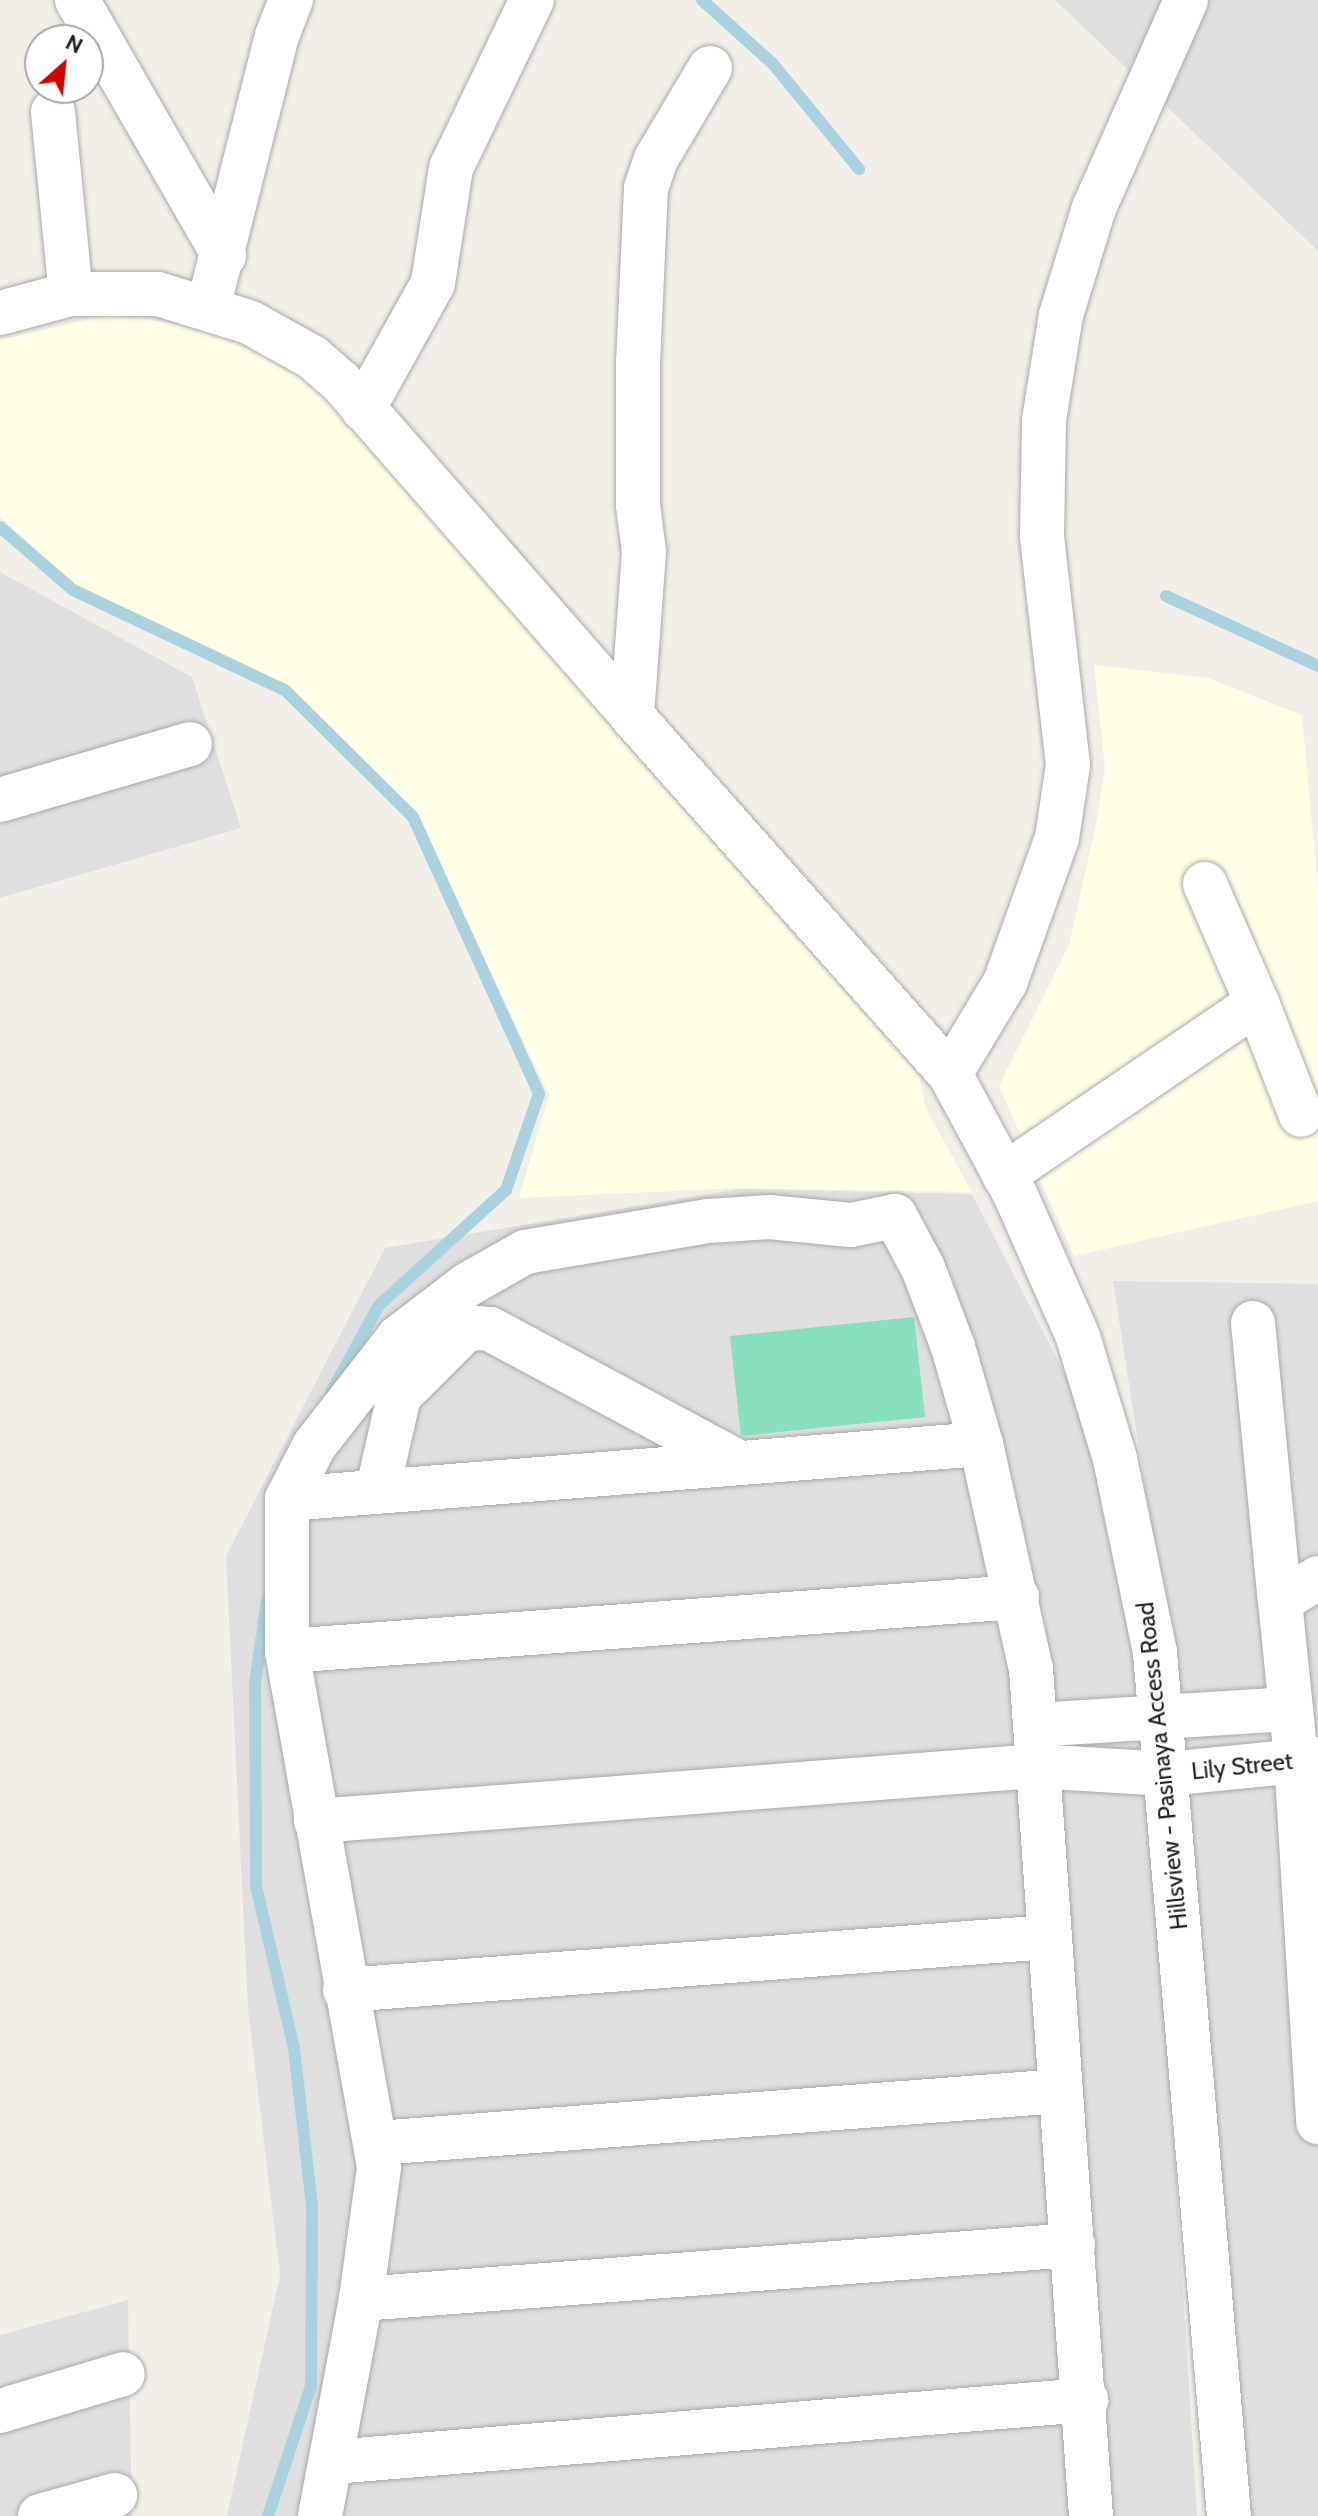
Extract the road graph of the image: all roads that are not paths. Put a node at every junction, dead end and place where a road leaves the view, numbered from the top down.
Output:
1 (291, 0) edge
2 (532, 0) edge
3 (1186, 0) edge
4 (92, 10) edge
5 (710, 68) dead end
6 (53, 112) dead end
7 (224, 256) junction
8 (71, 294) junction
9 (208, 308) junction
10 (0, 313) edge
11 (363, 409) junction
12 (632, 716) junction
13 (190, 744) dead end
14 (0, 800) edge
15 (1205, 884) dead end
16 (1257, 1003) junction
17 (950, 1074) junction
18 (1301, 1115) dead end
19 (1004, 1175) junction
20 (1253, 1323) dead end
21 (981, 1444) junction
22 (738, 1462) junction
23 (378, 1488) junction
24 (287, 1499) junction
25 (1318, 1578) edge
26 (1017, 1597) junction
27 (1280, 1601) junction
28 (287, 1651) junction
29 (1291, 1709) junction
30 (1162, 1721) junction
31 (1035, 1746) junction
32 (1307, 1759) edge
33 (1167, 1774) junction
34 (316, 1821) junction
35 (1312, 1931) edge
36 (1049, 1937) junction
37 (345, 1990) junction
38 (1060, 2091) junction
39 (1318, 2108) edge
40 (377, 2143) junction
41 (1073, 2245) junction
42 (361, 2299) junction
43 (123, 2374) dead end
44 (1086, 2400) junction
45 (0, 2411) edge
46 (333, 2462) junction
47 (115, 2495) dead end
48 (40, 2516) edge
49 (320, 2516) edge
50 (1091, 2516) edge
51 (1229, 2516) edge

1 - 7 street
2 - 11 street
3 - 17 street
4 - 7 street
5 - 12 street
6 - 8 street
7 - 9 street
8 - 9 street, Hillsview - Pasinaya Access Road
8 - 10 street, Hillsview - Pasinaya Access Road
9 - 11 street, Hillsview - Pasinaya Access Road
11 - 12 street, Hillsview - Pasinaya Access Road
12 - 17 street, Hillsview - Pasinaya Access Road
13 - 14 street
15 - 16 street
16 - 18 street
16 - 19 street
17 - 19 street, Hillsview - Pasinaya Access Road
19 - 30 street, Hillsview - Pasinaya Access Road
20 - 27 street
21 - 22 street
21 - 24 street
21 - 26 street
22 - 23 street
22 - 23 street
23 - 24 street
24 - 28 street
25 - 27 street
26 - 28 street
26 - 31 street
27 - 29 street
28 - 34 street
29 - 30 street
29 - 32 street
30 - 31 street
30 - 33 street, Hillsview - Pasinaya Access Road
31 - 33 street, Lily Street
31 - 34 street
31 - 36 street
32 - 33 street, Lily Street
32 - 35 street
33 - 51 street, Hillsview - Pasinaya Access Road
34 - 37 street
35 - 39 street
36 - 37 street
36 - 38 street
37 - 40 street
38 - 40 street
38 - 41 street
40 - 42 street
41 - 42 street
41 - 44 street
42 - 46 street
43 - 45 street
44 - 46 street
44 - 50 street
46 - 49 street
47 - 48 street

